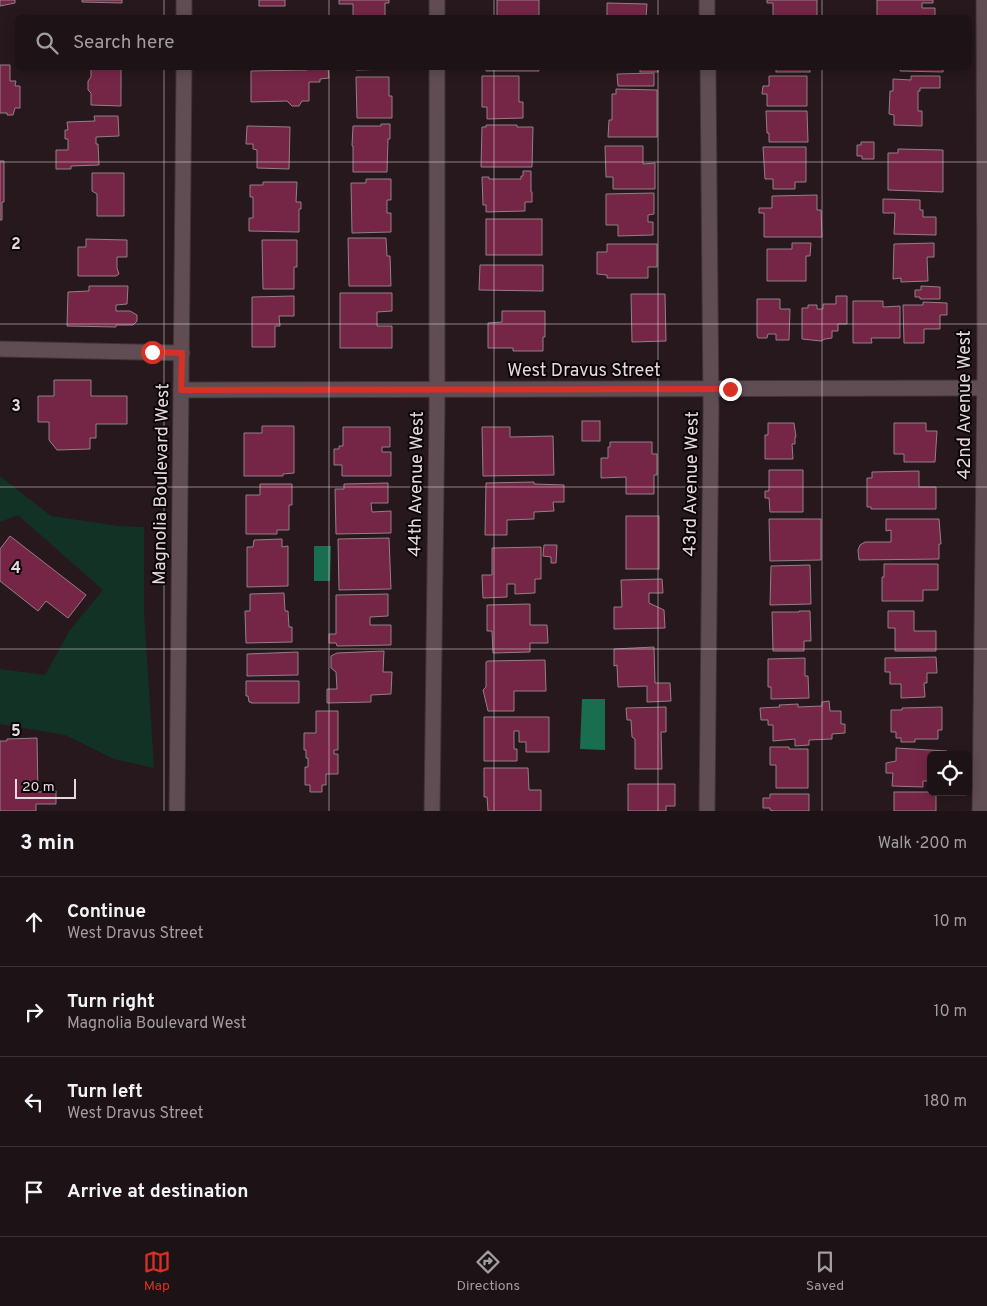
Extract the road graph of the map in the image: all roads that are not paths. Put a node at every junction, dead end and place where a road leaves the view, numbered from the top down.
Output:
1 (184, 0) edge
2 (437, 0) edge
3 (707, 0) edge
4 (984, 0) edge
5 (184, 15) edge
6 (437, 15) edge
7 (707, 15) edge
8 (184, 70) edge
9 (437, 70) edge
10 (708, 70) edge
11 (0, 349) edge
12 (182, 353) junction
13 (986, 388) edge
14 (711, 389) junction
15 (181, 390) junction
16 (437, 390) junction
17 (177, 811) edge
18 (432, 811) edge
19 (707, 811) edge
20 (980, 811) edge

1 - 5 street
2 - 6 street
3 - 7 street
4 - 13 street, 42nd Avenue West
8 - 12 street, Magnolia Boulevard West
9 - 16 street, 44th Avenue West
10 - 14 street, 43rd Avenue West
11 - 12 street
12 - 15 street, Magnolia Boulevard West
13 - 14 street, West Dravus Street
13 - 20 street, 42nd Avenue West
14 - 16 street, West Dravus Street
14 - 19 street, 43rd Avenue West
15 - 16 street, West Dravus Street
15 - 17 street, Magnolia Boulevard West
16 - 18 street, 44th Avenue West

